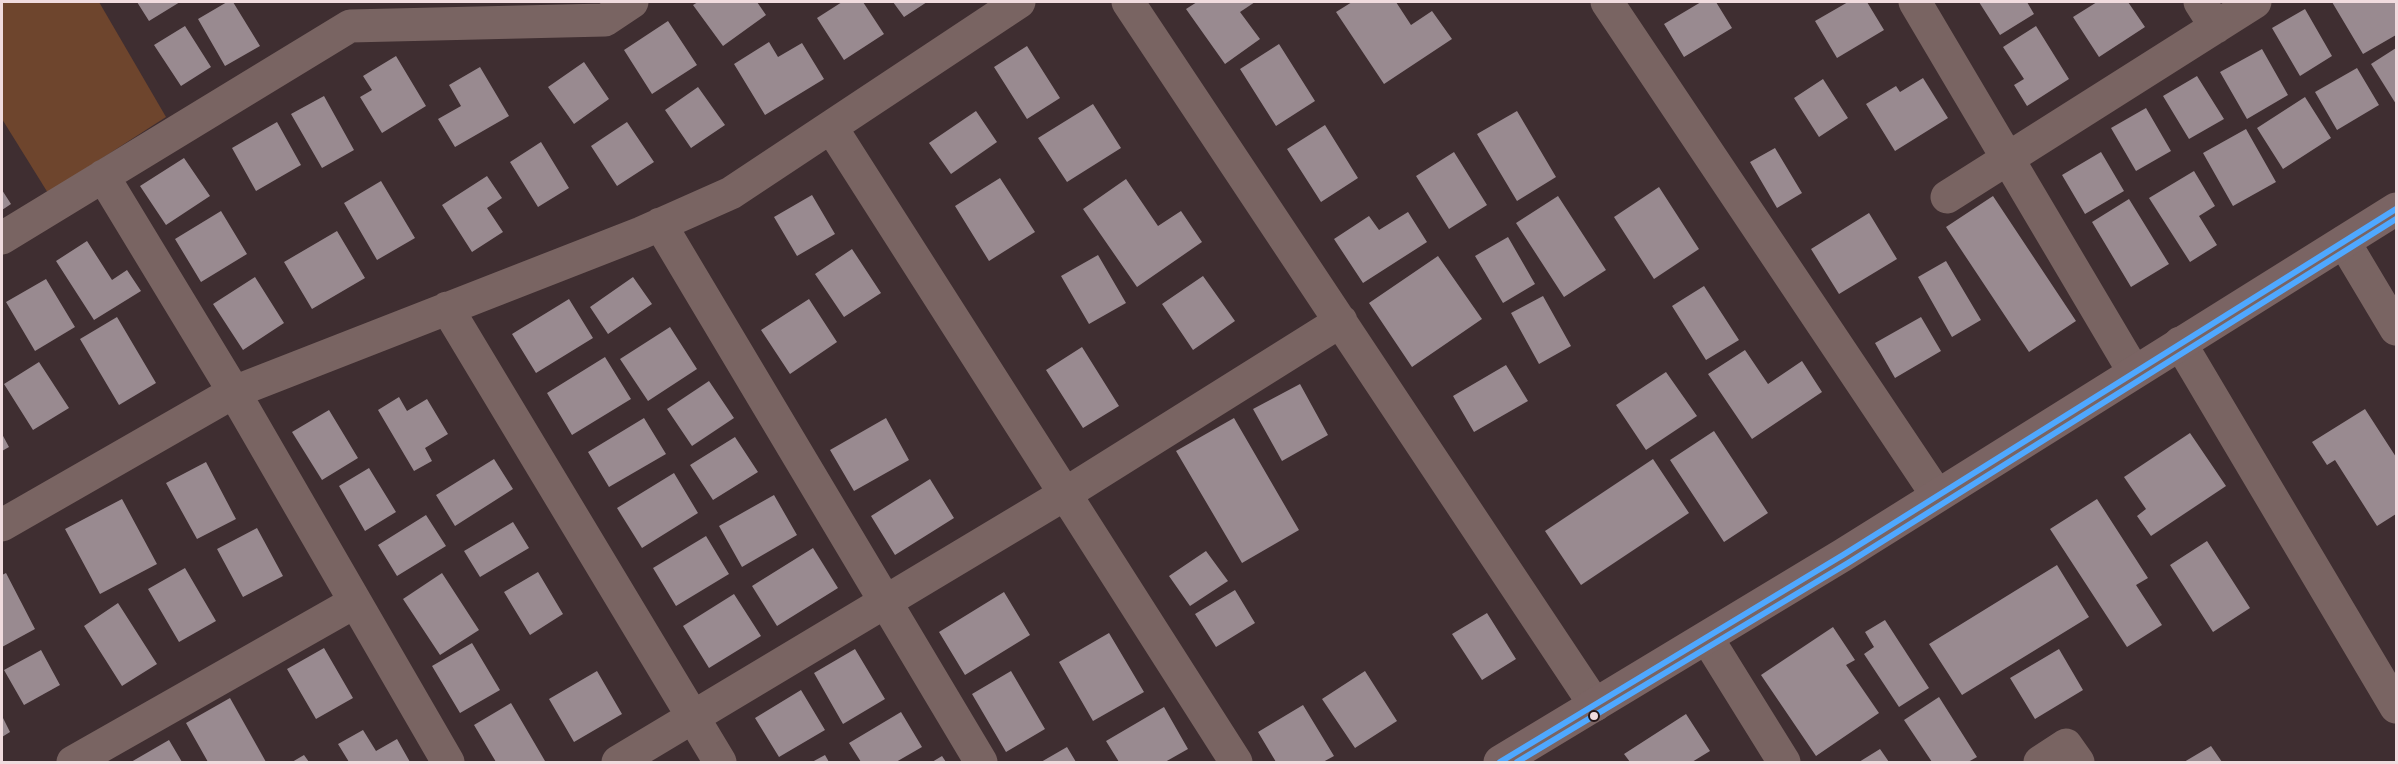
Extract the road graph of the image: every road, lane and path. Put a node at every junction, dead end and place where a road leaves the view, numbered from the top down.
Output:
1 (632, 2) edge
2 (1019, 2) edge
3 (1128, 2) edge
4 (1607, 2) edge
5 (1915, 2) edge
6 (2255, 2) edge
7 (528, 11) edge
8 (2208, 14) edge
9 (831, 127) junction
10 (2008, 159) junction
11 (103, 176) junction
12 (1947, 197) dead end
13 (2397, 209) edge
14 (660, 224) junction
15 (2, 238) edge
16 (2344, 242) junction
17 (447, 308) junction
18 (1341, 321) junction
19 (2397, 329) edge
20 (2180, 343) junction
21 (2134, 372) junction
22 (234, 392) junction
23 (1065, 494) junction
24 (1937, 495) junction
25 (2, 525) edge
26 (885, 601) junction
27 (355, 602) junction
28 (1707, 638) junction
29 (1595, 705) junction
30 (2397, 707) edge
31 (693, 717) junction
32 (73, 762) edge
33 (448, 762) edge
34 (618, 762) edge
35 (720, 762) edge
36 (981, 762) edge
37 (1236, 762) edge
38 (1500, 762) edge
39 (1784, 762) edge
40 (2040, 762) edge
41 (2078, 762) edge

1 - 7 street
2 - 9 street
3 - 18 street
4 - 24 street
5 - 10 street
6 - 8 street
7 - 11 street
8 - 10 street
9 - 14 street
9 - 23 street
10 - 12 street
10 - 21 street
11 - 15 street
11 - 22 street
13 - 16 main road
14 - 17 street
14 - 26 street
16 - 19 street
16 - 20 main road
17 - 22 street
17 - 31 street
18 - 23 street
18 - 29 street
20 - 21 main road
20 - 30 street
21 - 24 main road
22 - 25 street
22 - 27 street
23 - 26 street
23 - 37 street
24 - 28 main road
26 - 31 street
26 - 36 street
27 - 32 street
27 - 33 street
28 - 29 main road
28 - 39 street
29 - 38 main road
31 - 34 street
31 - 35 street
40 - 41 street

